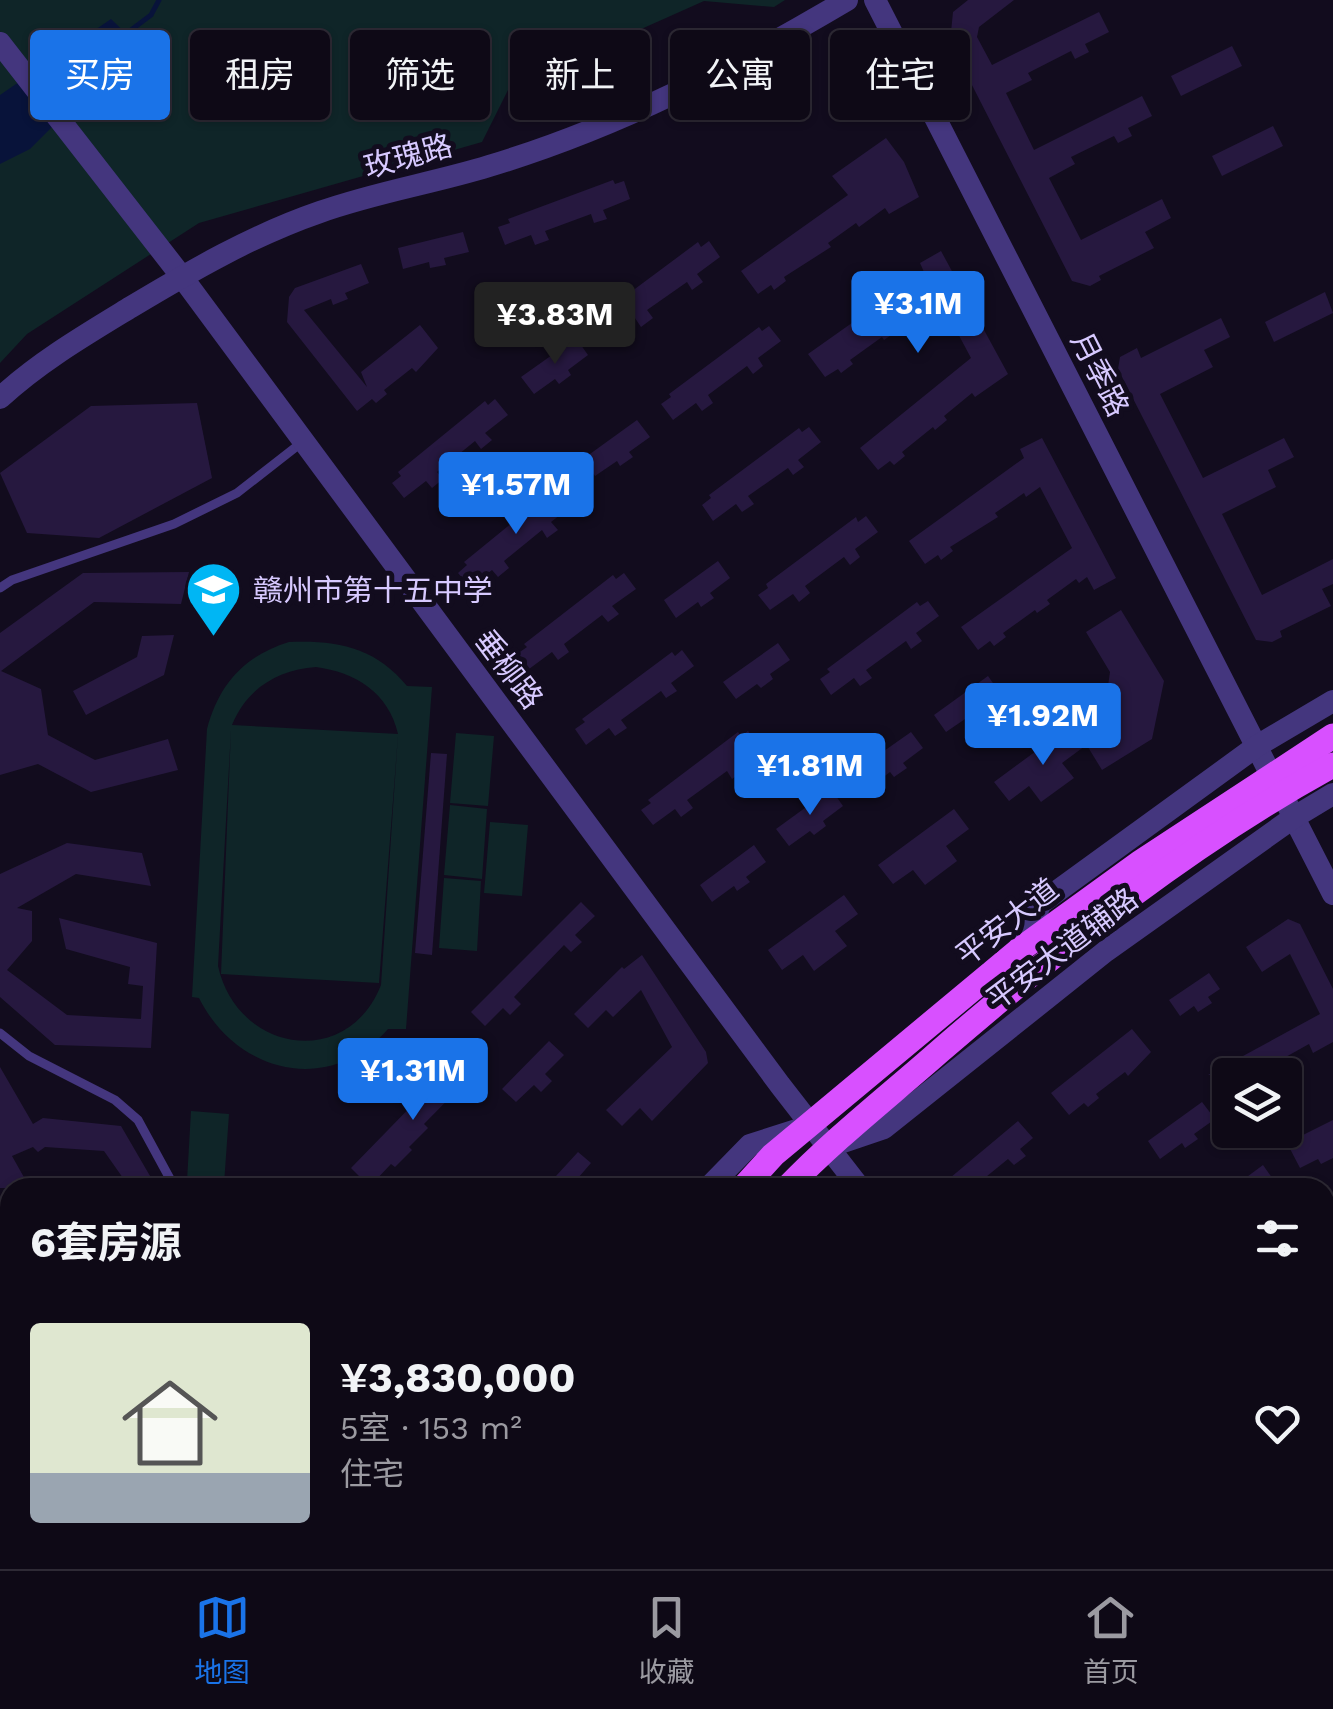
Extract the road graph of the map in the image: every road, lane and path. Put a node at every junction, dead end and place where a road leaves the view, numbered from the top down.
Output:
1 (847, 0) edge
2 (875, 0) edge
3 (0, 43) edge
4 (182, 277) junction
5 (0, 398) edge
6 (304, 442) junction
7 (0, 588) edge
8 (1333, 701) edge
9 (1333, 736) edge
10 (1257, 746) junction
11 (1333, 765) edge
12 (1276, 784) junction
13 (1333, 794) edge
14 (1292, 818) junction
15 (1333, 894) edge
16 (1106, 950) junction
17 (1026, 961) junction
18 (0, 1033) edge
19 (811, 1125) junction
20 (828, 1147) junction
21 (170, 1178) edge
22 (718, 1178) edge
23 (752, 1178) edge
24 (797, 1178) edge
25 (852, 1178) edge

1 - 4 street, 玫瑰路
2 - 10 street, 月季路
3 - 4 street, 垂柳路
4 - 5 street, 玫瑰路
4 - 6 street, 垂柳路
6 - 7 lane
6 - 19 street, 垂柳路
8 - 10 street, 平安大道辅路
9 - 12 main road, 平安大道
10 - 12 street, 月季路
10 - 17 street, 平安大道辅路
11 - 12 main road, 平安大道
12 - 14 street, 月季路
12 - 17 main road, 平安大道
13 - 14 street, 平安大道辅路
14 - 15 street, 月季路
14 - 16 street, 平安大道辅路
16 - 17 street
16 - 20 street, 平安大道辅路
17 - 19 main road, 平安大道
17 - 20 main road, 平安大道
18 - 21 lane
19 - 20 street, 垂柳路
19 - 22 street
19 - 23 main road, 平安大道
20 - 24 main road, 平安大道
20 - 25 street, 垂柳路

